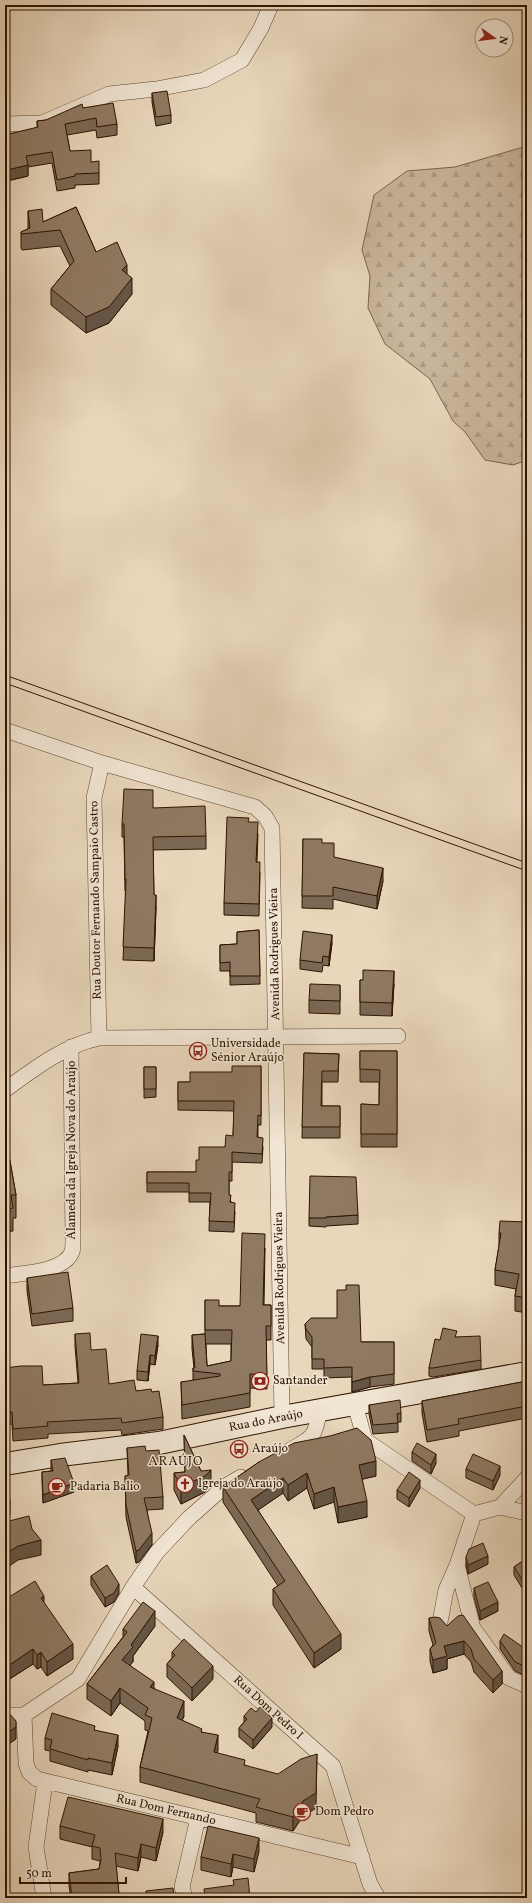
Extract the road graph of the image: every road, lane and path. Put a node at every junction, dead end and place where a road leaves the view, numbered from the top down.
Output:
1 (271, 5) edge
2 (5, 124) edge
3 (5, 730) edge
4 (102, 763) junction
5 (398, 1036) dead end
6 (99, 1038) junction
7 (277, 1038) junction
8 (71, 1047) junction
9 (5, 1090) edge
10 (5, 1276) edge
11 (527, 1373) edge
12 (355, 1405) junction
13 (319, 1411) junction
14 (282, 1417) junction
15 (276, 1458) edge
16 (5, 1464) edge
17 (256, 1469) edge
18 (527, 1478) edge
19 (500, 1507) junction
20 (527, 1513) edge
21 (474, 1514) junction
22 (457, 1565) junction
23 (133, 1587) junction
24 (440, 1622) edge
25 (527, 1686) edge
26 (5, 1715) edge
27 (24, 1715) junction
28 (45, 1782) junction
29 (198, 1818) junction
30 (362, 1857) junction
31 (44, 1898) edge
32 (185, 1898) edge
33 (378, 1898) edge

1 - 2 street
3 - 4 street, Avenida Rodrigues Vieira
4 - 6 street, Rua Doutor Fernando Sampaio Castro
4 - 7 street, Avenida Rodrigues Vieira
5 - 7 street
6 - 7 street
6 - 8 street
7 - 14 street, Avenida Rodrigues Vieira
8 - 9 street
8 - 10 street, Alameda da Igreja Nova do Araújo
11 - 12 main road, Rua do Araújo
12 - 13 main road, Rua do Araújo
12 - 21 street
13 - 14 main road, Rua do Araújo
13 - 15 street
14 - 16 main road, Rua do Araújo
17 - 23 street
18 - 19 street
19 - 20 street
19 - 21 street
21 - 22 street
22 - 24 street
22 - 25 street
23 - 27 street
23 - 30 street, Rua Dom Pedro I
26 - 27 street
27 - 28 street, Rua Dom Fernando
28 - 29 street, Rua Dom Fernando
28 - 31 street
29 - 30 street, Rua Dom Fernando
29 - 32 street
30 - 33 street, Rua Dom Pedro I

